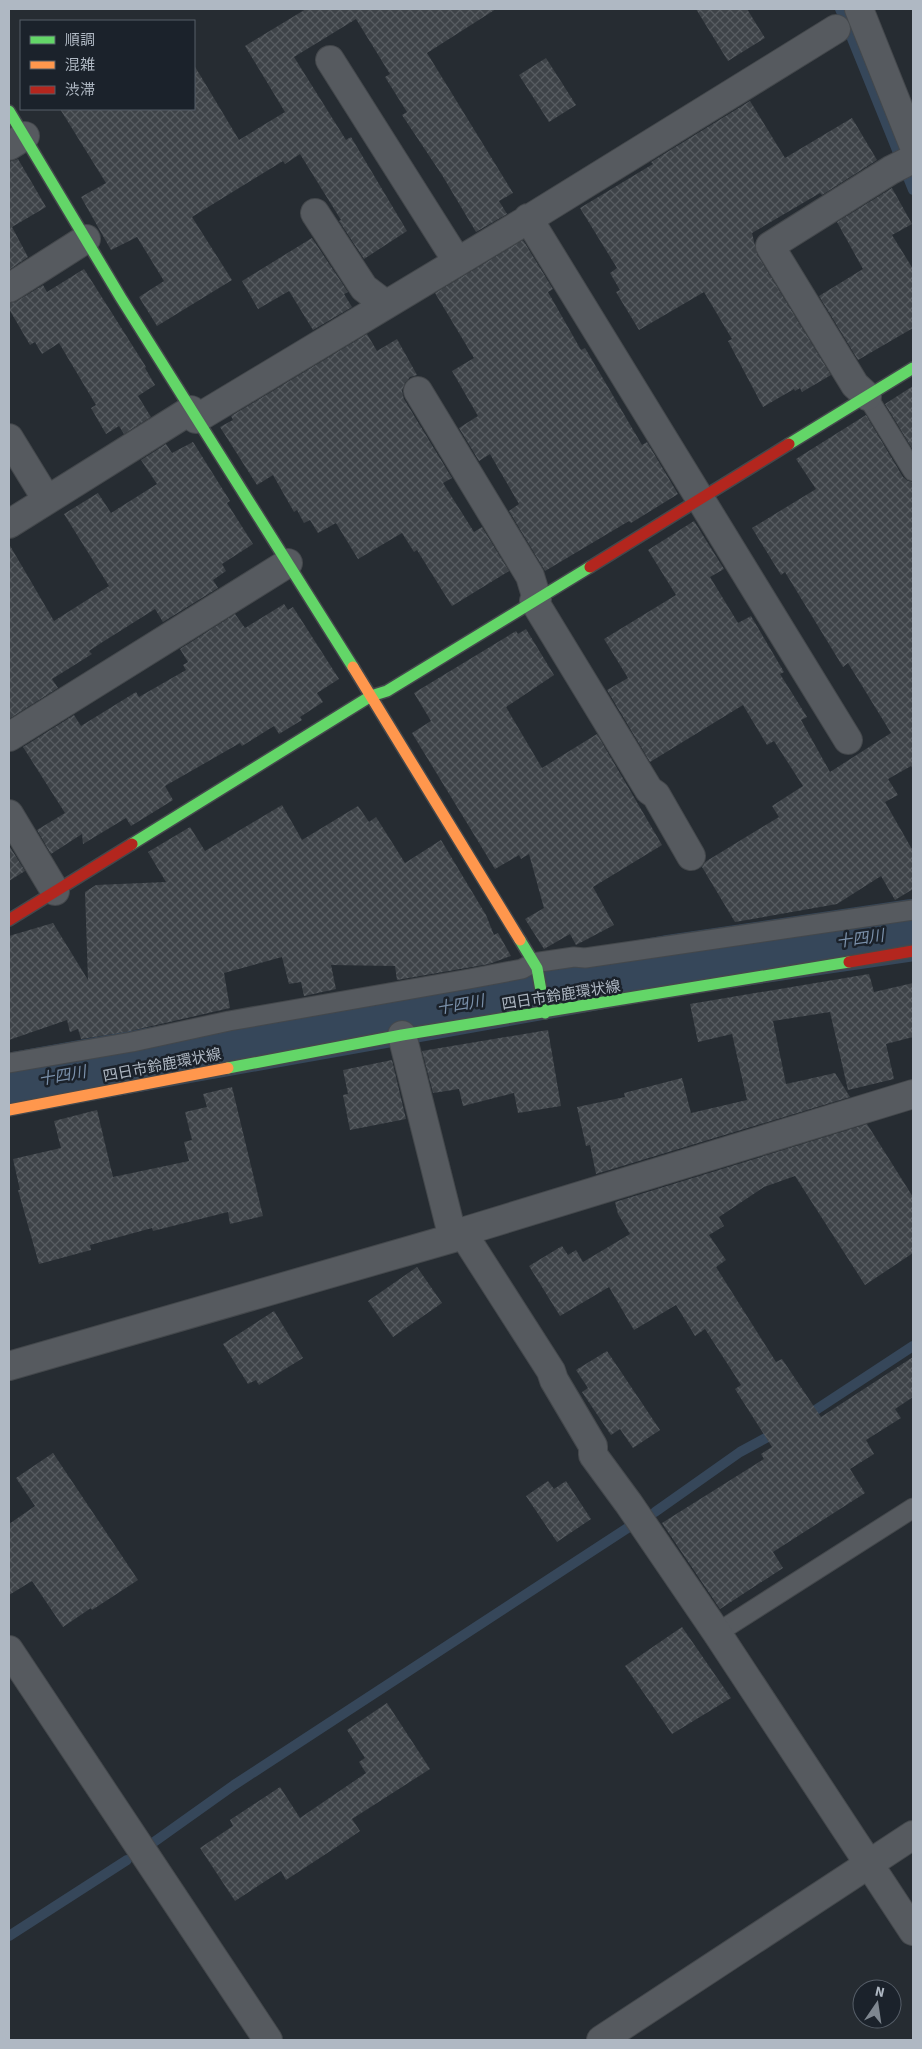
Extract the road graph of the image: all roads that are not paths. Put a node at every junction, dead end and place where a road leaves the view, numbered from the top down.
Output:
1 (859, 9) edge
2 (836, 29) dead end
3 (330, 60) dead end
4 (9, 111) edge
5 (17, 141) edge
6 (913, 144) edge
7 (902, 164) edge
8 (315, 213) dead end
9 (528, 218) junction
10 (86, 239) junction
11 (457, 261) junction
12 (9, 288) edge
13 (384, 304) junction
14 (913, 368) edge
15 (418, 391) dead end
16 (867, 396) junction
17 (193, 414) junction
18 (9, 438) edge
19 (913, 471) edge
20 (699, 499) junction
21 (47, 500) junction
22 (9, 524) edge
23 (288, 564) junction
24 (536, 600) junction
25 (371, 696) junction
26 (9, 737) edge
27 (848, 740) dead end
28 (9, 814) edge
29 (691, 856) dead end
30 (55, 891) junction
31 (913, 910) edge
32 (9, 920) edge
33 (913, 951) edge
34 (535, 966) junction
35 (544, 1009) junction
36 (402, 1035) junction
37 (9, 1063) edge
38 (913, 1094) edge
39 (9, 1110) edge
40 (458, 1235) junction
41 (9, 1366) edge
42 (913, 1508) edge
43 (717, 1633) junction
44 (9, 1650) edge
45 (913, 1835) edge
46 (869, 1864) junction
47 (913, 1931) edge
48 (268, 2040) edge
49 (601, 2040) edge

1 - 6 street
2 - 9 street
3 - 11 street
4 - 5 street
5 - 10 street
7 - 16 street
8 - 13 street
9 - 11 street
9 - 20 street
10 - 12 street
10 - 17 street
11 - 13 street
13 - 17 street
14 - 16 street
15 - 24 street
16 - 19 lane
16 - 20 street
17 - 21 street
17 - 23 street
18 - 21 street
20 - 24 street
20 - 27 street
21 - 22 street
23 - 25 street
23 - 26 street
24 - 25 street
24 - 29 street
25 - 30 street
25 - 34 street
28 - 30 street
30 - 32 street
31 - 34 lane
33 - 35 street, 四日市鈴鹿環状線
34 - 35 street
34 - 37 lane
35 - 36 street, 四日市鈴鹿環状線
36 - 39 street, 四日市鈴鹿環状線
36 - 40 street
38 - 40 street
40 - 41 street
40 - 43 street
42 - 43 lane
43 - 46 street
44 - 48 street
45 - 46 street
46 - 47 street
46 - 49 street

